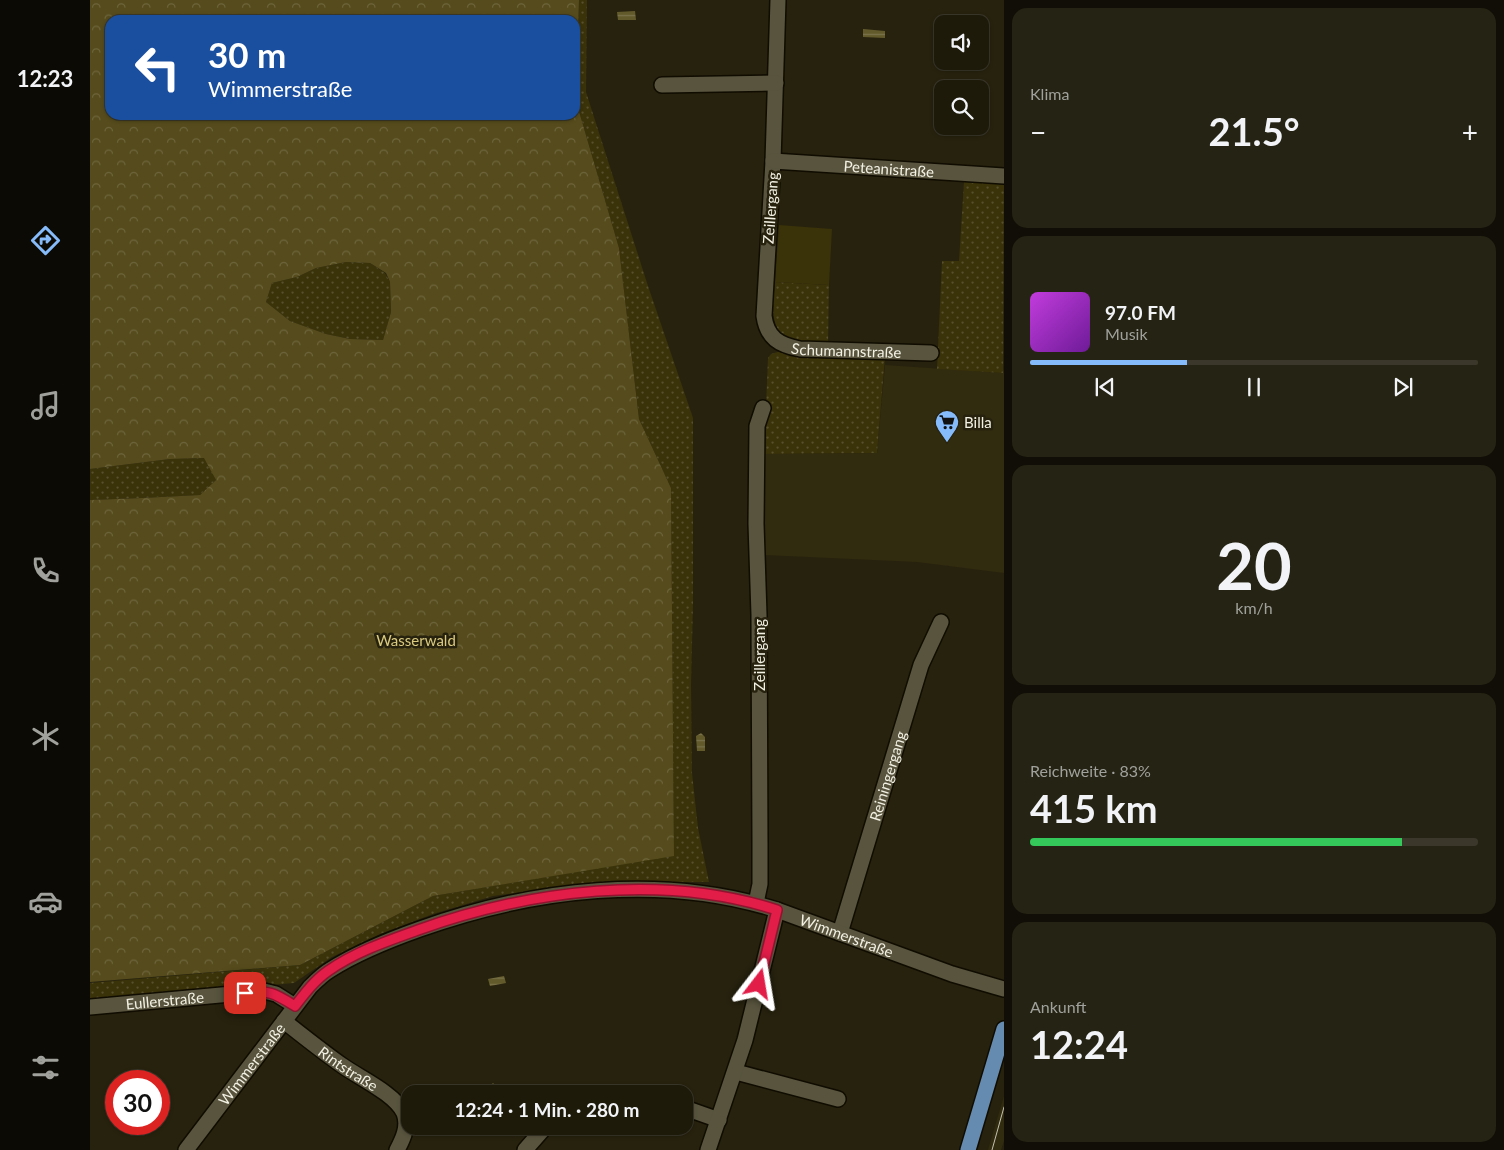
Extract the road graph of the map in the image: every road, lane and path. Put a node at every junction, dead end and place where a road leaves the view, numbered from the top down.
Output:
1 (778, 0) edge
2 (776, 82) junction
3 (662, 85) dead end
4 (773, 161) junction
5 (1004, 176) edge
6 (768, 332) joint
7 (931, 353) dead end
8 (763, 408) dead end
9 (941, 622) dead end
10 (756, 903) junction
11 (777, 910) junction
12 (840, 933) junction
13 (1004, 990) edge
14 (295, 1006) junction
15 (90, 1007) edge
16 (284, 1021) junction
17 (1004, 1029) edge
18 (736, 1072) junction
19 (838, 1099) dead end
20 (693, 1111) edge
21 (719, 1120) junction
22 (538, 1135) edge
23 (186, 1150) edge
24 (397, 1150) edge
25 (525, 1150) edge
26 (708, 1150) edge
27 (968, 1150) edge

1 - 2 street, Zeillergang
2 - 3 street
2 - 4 street, Zeillergang
4 - 5 street, Peteanistraße
4 - 6 street, Zeillergang
6 - 7 street, Schumannstraße
8 - 10 street, Zeillergang
9 - 12 street, Reiningergang
10 - 11 street, Wimmerstraße
10 - 14 street, Wimmerstraße
11 - 12 street, Wimmerstraße
11 - 18 street
12 - 13 street, Wimmerstraße
14 - 15 street, Eullerstraße
14 - 16 street, Wimmerstraße
16 - 23 street, Wimmerstraße
16 - 24 street, Rintstraße
17 - 27 main road
18 - 19 street
18 - 21 street
20 - 21 street
21 - 26 street
22 - 25 street

